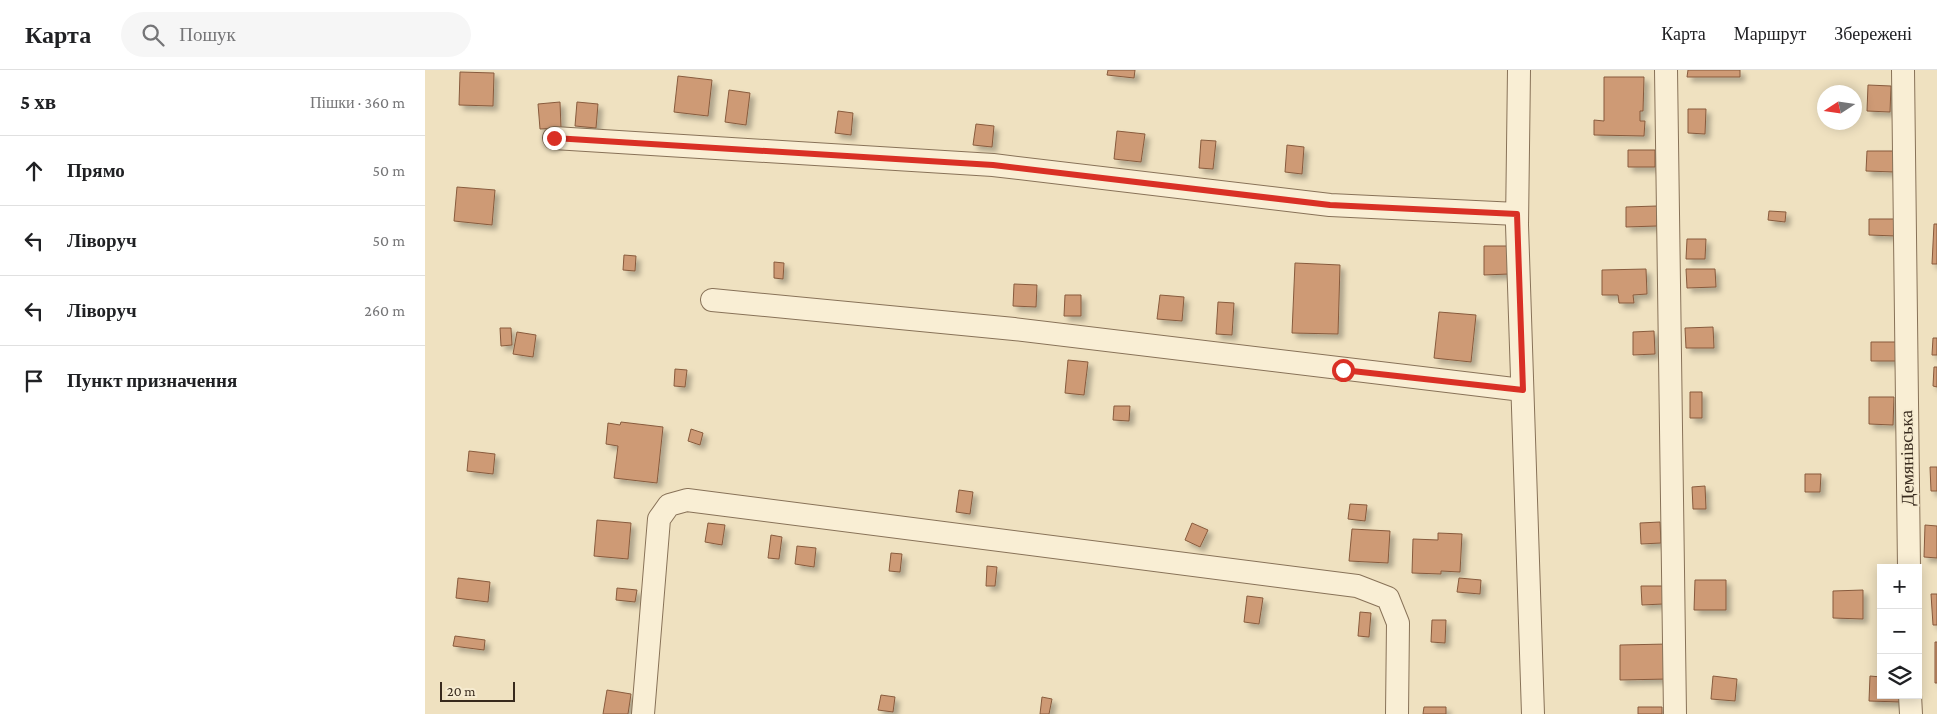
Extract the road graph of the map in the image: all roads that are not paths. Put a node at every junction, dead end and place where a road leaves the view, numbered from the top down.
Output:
1 (1519, 70) edge
2 (1666, 70) edge
3 (1903, 70) edge
4 (554, 138) dead end
5 (1517, 214) junction
6 (712, 300) dead end
7 (1523, 390) junction
8 (1909, 564) edge
9 (1910, 699) edge
10 (643, 714) edge
11 (1397, 714) edge
12 (1533, 714) edge
13 (1675, 714) edge
14 (1911, 714) edge

1 - 5 street
2 - 13 street
3 - 8 street, Демянівська
4 - 5 street
5 - 7 street
6 - 7 street
7 - 12 street
9 - 14 street
10 - 11 street

